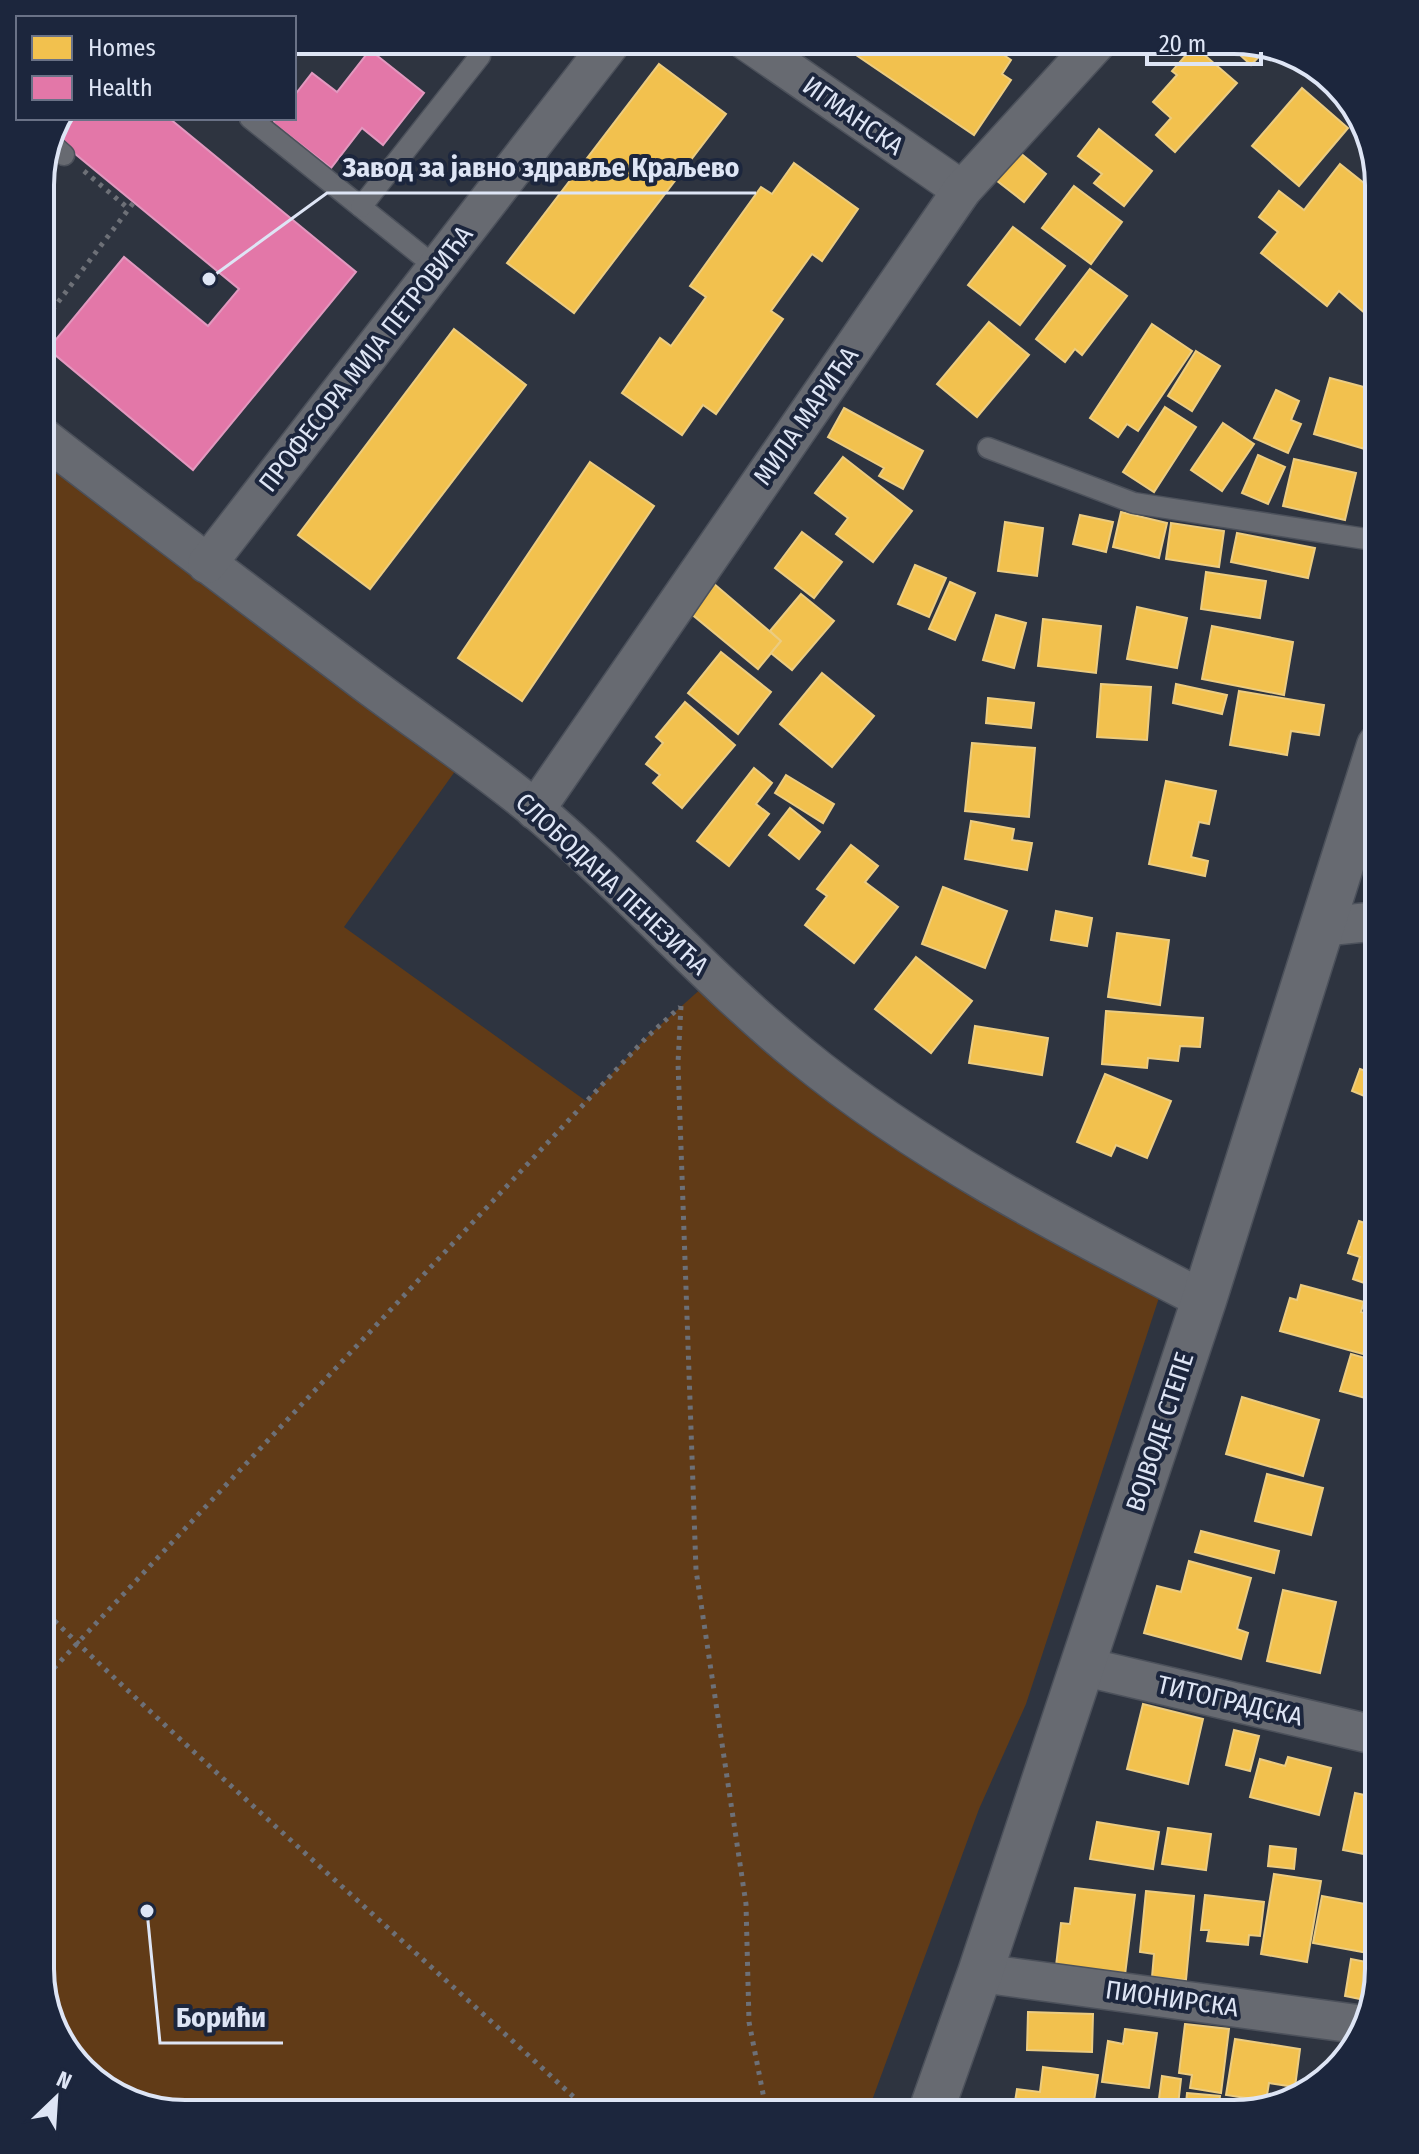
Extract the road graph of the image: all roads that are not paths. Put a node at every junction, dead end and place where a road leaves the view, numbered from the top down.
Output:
1 (602, 54) edge
2 (765, 54) edge
3 (1086, 54) edge
4 (480, 56) dead end
5 (252, 120) edge
6 (962, 190) junction
7 (361, 207) junction
8 (437, 268) junction
9 (54, 446) edge
10 (988, 448) dead end
11 (1365, 539) edge
12 (207, 564) junction
13 (1365, 789) edge
14 (535, 810) junction
15 (1365, 922) edge
16 (1320, 927) junction
17 (1204, 1300) junction
18 (1081, 1666) junction
19 (1365, 1733) edge
20 (980, 1973) junction
21 (1353, 2023) edge
22 (935, 2100) edge

1 - 8 street, ПРОФЕСОРА МИЈА ПЕТРОВИЋА
2 - 6 street, ИГМАНСКА
3 - 6 street, МИЛА МАРИЋА
4 - 7 lane
5 - 7 lane
6 - 14 street, МИЛА МАРИЋА
7 - 8 lane
8 - 12 street, ПРОФЕСОРА МИЈА ПЕТРОВИЋА
9 - 12 street, СЛОБОДАНА ПЕНЕЗИЋА
10 - 11 lane
12 - 14 street, СЛОБОДАНА ПЕНЕЗИЋА
13 - 16 street, ВОЈВОДЕ СТЕПЕ
14 - 17 street, СЛОБОДАНА ПЕНЕЗИЋА
15 - 16 street
16 - 17 street, ВОЈВОДЕ СТЕПЕ
17 - 18 street, ВОЈВОДЕ СТЕПЕ
18 - 19 street, ТИТОГРАДСКА
18 - 20 street, ВОЈВОДЕ СТЕПЕ
20 - 21 street, ПИОНИРСКА
20 - 22 street, ВОЈВОДЕ СТЕПЕ

